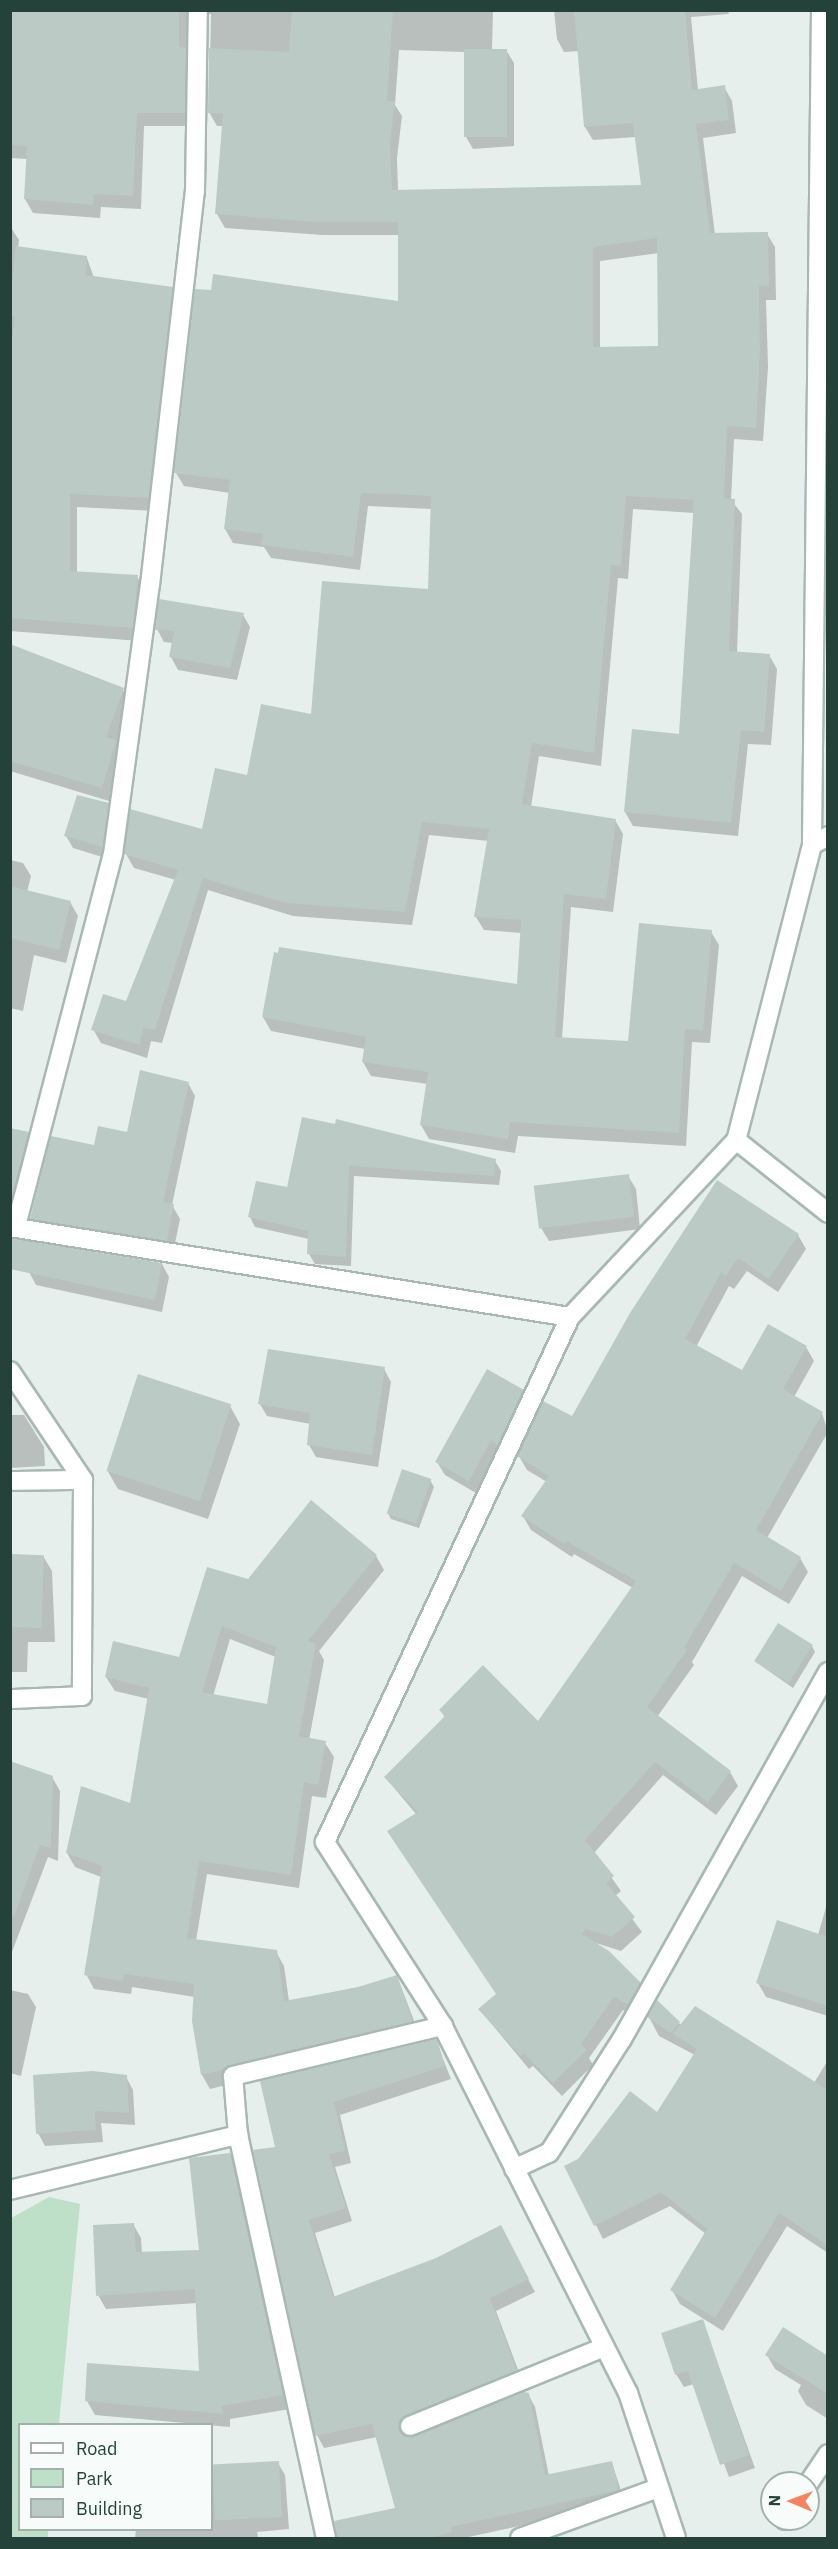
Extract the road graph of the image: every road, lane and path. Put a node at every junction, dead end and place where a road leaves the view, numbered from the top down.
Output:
1 (198, 10) edge
2 (821, 10) edge
3 (820, 840) edge
4 (736, 1140) junction
5 (828, 1213) edge
6 (13, 1227) edge
7 (570, 1317) junction
8 (10, 1371) edge
9 (83, 1480) junction
10 (10, 1481) edge
11 (828, 1672) edge
12 (10, 1699) edge
13 (443, 2026) junction
14 (238, 2135) junction
15 (514, 2169) junction
16 (10, 2190) edge
17 (602, 2348) junction
18 (410, 2426) dead end
19 (828, 2454) edge
20 (817, 2471) edge
21 (658, 2488) junction
22 (326, 2538) edge
23 (520, 2538) edge
24 (676, 2538) edge

1 - 6 street
2 - 3 street
3 - 4 street
4 - 5 street
4 - 7 street
6 - 7 street
7 - 13 street
8 - 9 street
9 - 10 street
9 - 12 street
11 - 15 street
13 - 14 street
13 - 15 street
14 - 16 street
14 - 22 street
15 - 17 street
17 - 18 street
17 - 21 street
19 - 20 street
21 - 23 street
21 - 24 street

